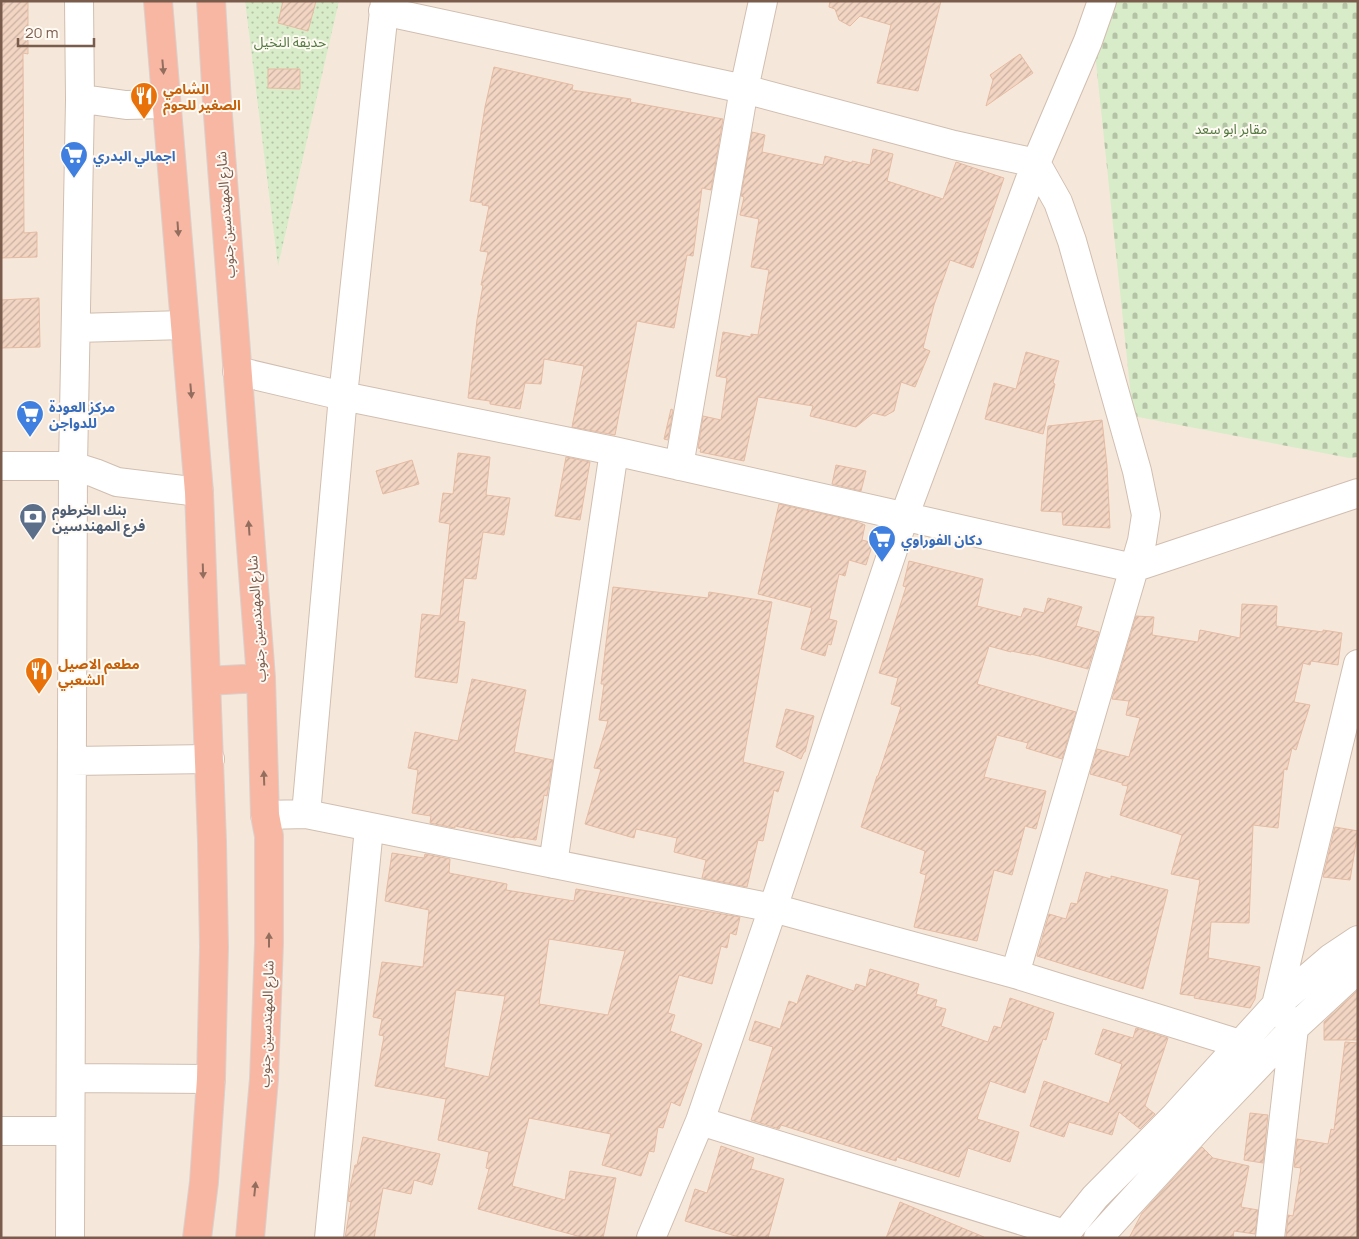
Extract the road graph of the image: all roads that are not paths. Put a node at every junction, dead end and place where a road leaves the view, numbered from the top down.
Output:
1 (79, 1) edge
2 (158, 1) edge
3 (211, 1) edge
4 (763, 1) edge
5 (1102, 1) edge
6 (384, 6) edge
7 (744, 89) junction
8 (80, 100) junction
9 (166, 104) junction
10 (1036, 163) junction
11 (185, 325) junction
12 (76, 328) junction
13 (237, 371) junction
14 (343, 396) junction
15 (614, 451) junction
16 (1, 466) edge
17 (73, 466) junction
18 (679, 466) junction
19 (199, 492) junction
20 (1358, 493) edge
21 (904, 517) junction
22 (1133, 568) junction
23 (1358, 664) edge
24 (261, 678) junction
25 (207, 681) junction
26 (210, 759) junction
27 (72, 761) junction
28 (306, 814) junction
29 (265, 815) junction
30 (369, 828) junction
31 (553, 864) junction
32 (773, 908) junction
33 (1358, 940) edge
34 (1358, 969) edge
35 (1015, 974) junction
36 (1276, 1005) junction
37 (1294, 1028) junction
38 (1240, 1044) junction
39 (71, 1078) junction
40 (211, 1078) junction
41 (700, 1121) junction
42 (1, 1131) edge
43 (70, 1131) junction
44 (1064, 1236) edge
45 (70, 1238) edge
46 (197, 1238) edge
47 (250, 1238) edge
48 (329, 1238) edge
49 (652, 1238) edge
50 (1098, 1238) edge
51 (1270, 1238) edge

1 - 8 street
2 -> 9 highway
3 - 13 highway, شارع المهندسين جنوب
4 - 7 street
5 - 10 street
6 - 7 street
6 - 14 street
7 - 10 street
7 - 18 street
8 - 9 street
8 - 12 street
9 -> 11 highway
10 - 21 street
10 - 22 street
11 - 12 street
11 -> 19 highway
12 - 17 street
13 - 14 street
24 -> 13 highway, شارع المهندسين جنوب
14 - 15 street
14 - 28 street
15 - 18 street
15 - 31 street
16 - 17 street
17 - 19 street
17 - 27 street
18 - 21 street
19 -> 25 highway
20 - 22 street
21 - 22 street
21 - 32 street
22 - 35 street
23 - 36 street
24 - 25 highway
29 -> 24 highway, شارع المهندسين جنوب
25 - 26 highway
26 - 27 street
26 - 40 highway
27 - 39 street
28 - 29 street
28 - 30 street
47 -> 29 highway, شارع المهندسين جنوب
30 - 31 street
30 - 48 street
31 - 32 street
32 - 35 street
32 - 41 street
33 - 36 street
34 - 37 street
35 - 38 street
36 - 37 street
36 - 38 street
37 - 50 street
37 - 51 street
38 - 44 street
39 - 40 street
39 - 43 street
40 - 46 highway
41 - 44 street
41 - 49 street
42 - 43 street
43 - 45 street

